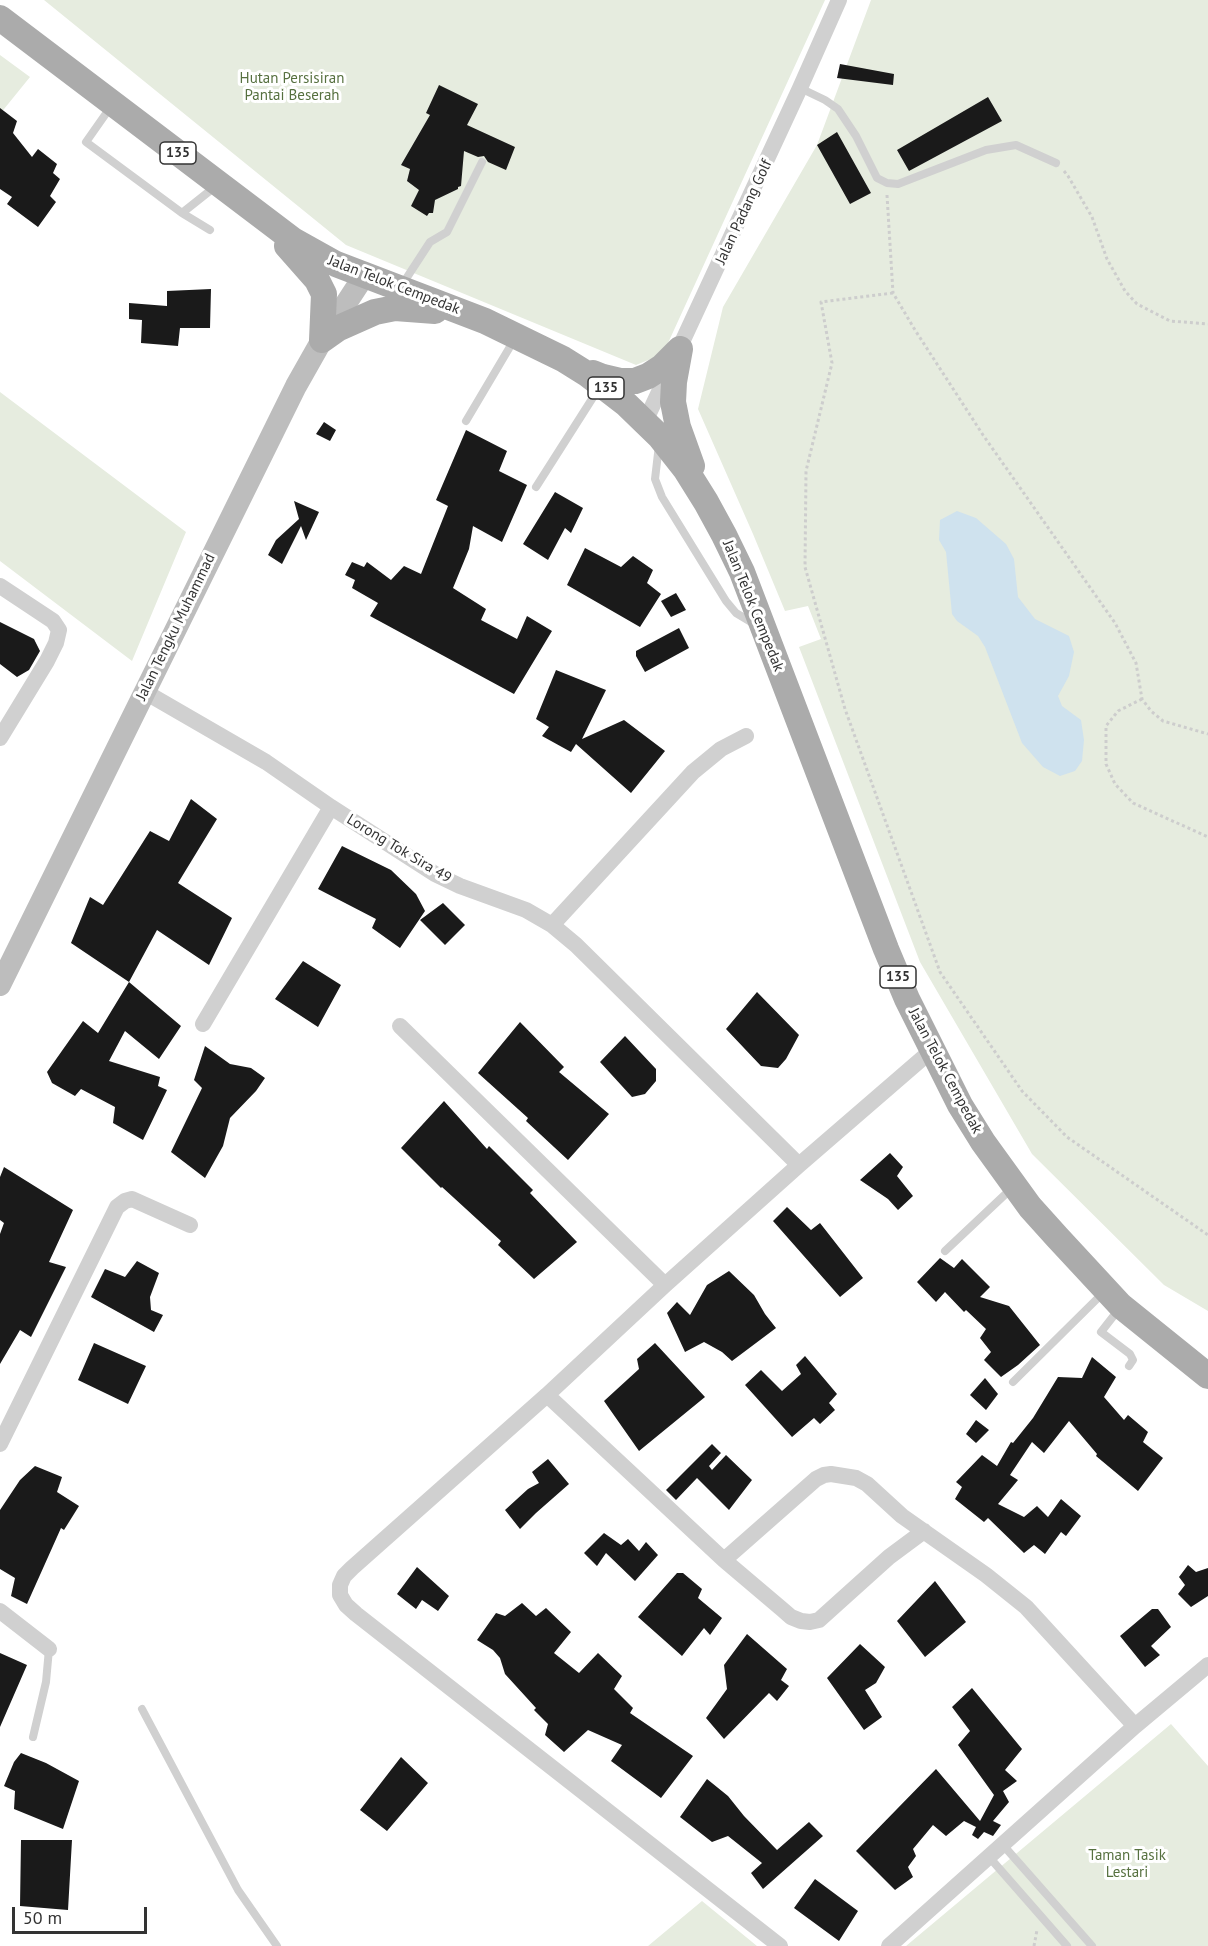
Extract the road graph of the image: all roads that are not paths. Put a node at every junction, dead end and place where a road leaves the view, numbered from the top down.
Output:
1 (839, 0) edge
2 (0, 18) edge
3 (800, 88) junction
4 (112, 104) junction
5 (482, 162) dead end
6 (1056, 163) road end
7 (219, 184) junction
8 (254, 211) junction
9 (182, 213) junction
10 (210, 230) dead end
11 (364, 276) junction
12 (399, 289) junction
13 (485, 321) junction
14 (516, 337) junction
15 (322, 340) junction
16 (680, 349) junction
17 (563, 359) junction
18 (601, 385) junction
19 (466, 421) dead end
20 (652, 430) junction
21 (536, 487) dead end
22 (706, 502) junction
23 (0, 586) edge
24 (764, 630) junction
25 (145, 692) junction
26 (746, 736) dead end
27 (0, 738) edge
28 (331, 807) junction
29 (552, 925) junction
30 (2, 976) edge
31 (203, 1024) dead end
32 (400, 1026) dead end
33 (932, 1050) junction
34 (799, 1165) junction
35 (1014, 1186) junction
36 (190, 1225) dead end
37 (945, 1251) dead end
38 (665, 1285) junction
39 (1114, 1298) junction
40 (1129, 1366) dead end
41 (1208, 1376) edge
42 (1013, 1382) dead end
43 (547, 1395) junction
44 (0, 1444) edge
45 (924, 1531) junction
46 (724, 1560) junction
47 (0, 1611) edge
48 (49, 1649) joint
49 (1208, 1665) edge
50 (142, 1709) dead end
51 (1135, 1726) junction
52 (33, 1737) dead end
53 (1003, 1845) junction
54 (990, 1858) junction
55 (277, 1946) edge
56 (780, 1946) edge
57 (889, 1946) edge
58 (1066, 1946) edge
59 (1092, 1946) edge

1 - 3 street, Jalan Padang Golf
2 - 4 main road, Jalan Telok Cempedak / 135
3 - 6 lane
3 - 16 street, Jalan Padang Golf
4 - 7 main road, Jalan Telok Cempedak / 135
4 - 9 lane
5 - 12 lane
7 - 8 main road, Jalan Telok Cempedak / 135
7 - 9 lane
8 - 11 main road, Jalan Telok Cempedak / 135
8 - 15 main road
9 - 10 lane
11 - 12 main road, Jalan Telok Cempedak / 135
11 - 15 main road, Jalan Tengku Muhammad
12 - 13 main road, Jalan Telok Cempedak / 135
13 - 14 main road, Jalan Telok Cempedak / 135
13 - 15 main road
14 - 17 main road, Jalan Telok Cempedak / 135
14 - 19 lane
15 - 25 main road, Jalan Tengku Muhammad
16 - 17 main road
16 - 20 street, Jalan Padang Golf
16 - 22 main road
17 - 18 main road, Jalan Telok Cempedak / 135
18 - 20 main road, Jalan Telok Cempedak / 135
18 - 21 lane
20 - 22 main road, Jalan Telok Cempedak / 135
20 - 24 lane
22 - 24 main road, Jalan Telok Cempedak / 135
23 - 27 street
24 - 33 main road, Jalan Telok Cempedak / 135
25 - 28 street, Lorong Tok Sira 49
25 - 30 main road, Jalan Tengku Muhammad
26 - 29 street
28 - 29 street, Lorong Tok Sira 49
28 - 31 street
29 - 34 street, Lorong Tok Sira 49
32 - 38 street
33 - 34 street
33 - 35 main road, Jalan Telok Cempedak / 135
34 - 38 street
35 - 37 lane
35 - 39 main road, Jalan Telok Cempedak / 135
36 - 44 street
38 - 43 street
39 - 40 lane
39 - 41 main road, Jalan Telok Cempedak / 135
39 - 42 lane
43 - 46 street
43 - 56 street
45 - 46 street
45 - 46 street
45 - 51 street
47 - 48 street
48 - 52 lane
49 - 51 street
50 - 55 lane
51 - 53 street
53 - 54 street
53 - 59 lane
54 - 57 street
54 - 58 lane

